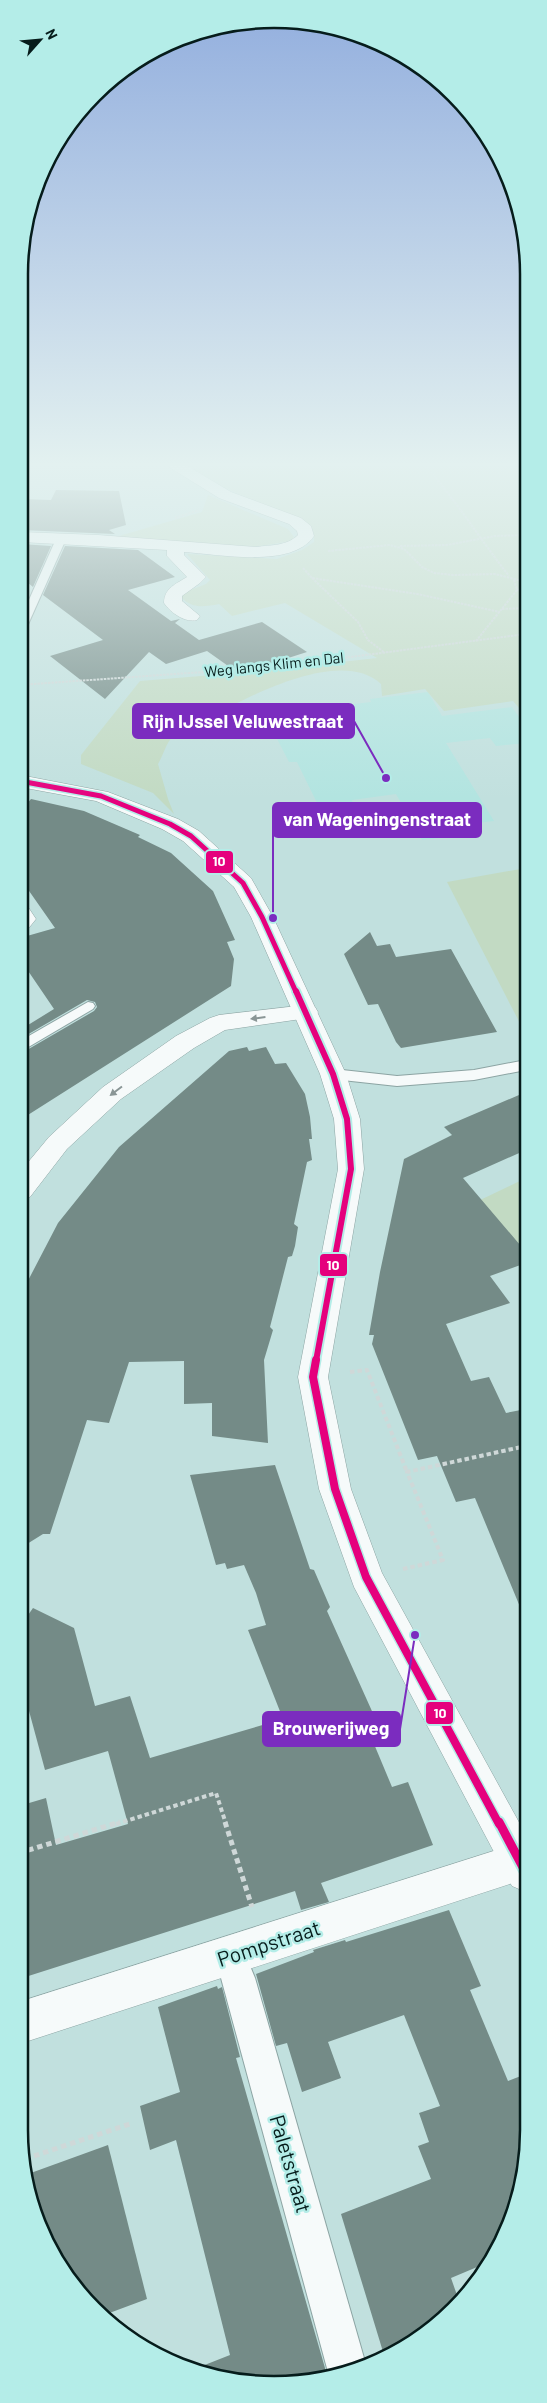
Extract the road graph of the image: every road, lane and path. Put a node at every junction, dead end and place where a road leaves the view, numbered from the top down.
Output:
1 (45, 576) edge
2 (196, 576) edge
3 (502, 576) edge
4 (510, 576) edge
5 (312, 578) joint
6 (513, 579) junction
7 (520, 581) edge
8 (520, 589) edge
9 (517, 590) junction
10 (520, 609) edge
11 (501, 611) junction
12 (28, 612) edge
13 (191, 616) dead end
14 (520, 635) edge
15 (475, 641) junction
16 (385, 653) junction
17 (28, 684) edge
18 (28, 782) edge
19 (88, 1006) dead end
20 (306, 1012) junction
21 (28, 1042) edge
22 (520, 1066) edge
23 (333, 1074) junction
24 (28, 1180) edge
25 (313, 1377) junction
26 (520, 1447) edge
27 (407, 1472) junction
28 (366, 1577) junction
29 (28, 1850) edge
30 (520, 1862) edge
31 (520, 1869) edge
32 (244, 1960) junction
33 (28, 2020) edge
34 (130, 2124) dead end
35 (29, 2158) edge
36 (346, 2364) edge

1 - 12 lane
2 - 13 street
3 - 6 path
4 - 6 path
5 - 11 path
5 - 16 path
6 - 7 path
6 - 9 path
8 - 9 path
9 - 11 path
10 - 11 path
11 - 15 path
14 - 15 path, Weg langs Klim en Dal
15 - 16 path, Weg langs Klim en Dal
16 - 17 path, Weg langs Klim en Dal
18 - 20 street
19 - 21 lane
20 - 23 street
20 -> 24 street
22 - 23 lane
23 - 25 street
25 - 27 path
25 - 28 street
26 - 27 path
27 - 28 path
28 - 30 street
29 - 32 path
31 - 32 street, Pompstraat
32 - 33 street, Pompstraat
32 - 36 street, Paletstraat
34 - 35 path

